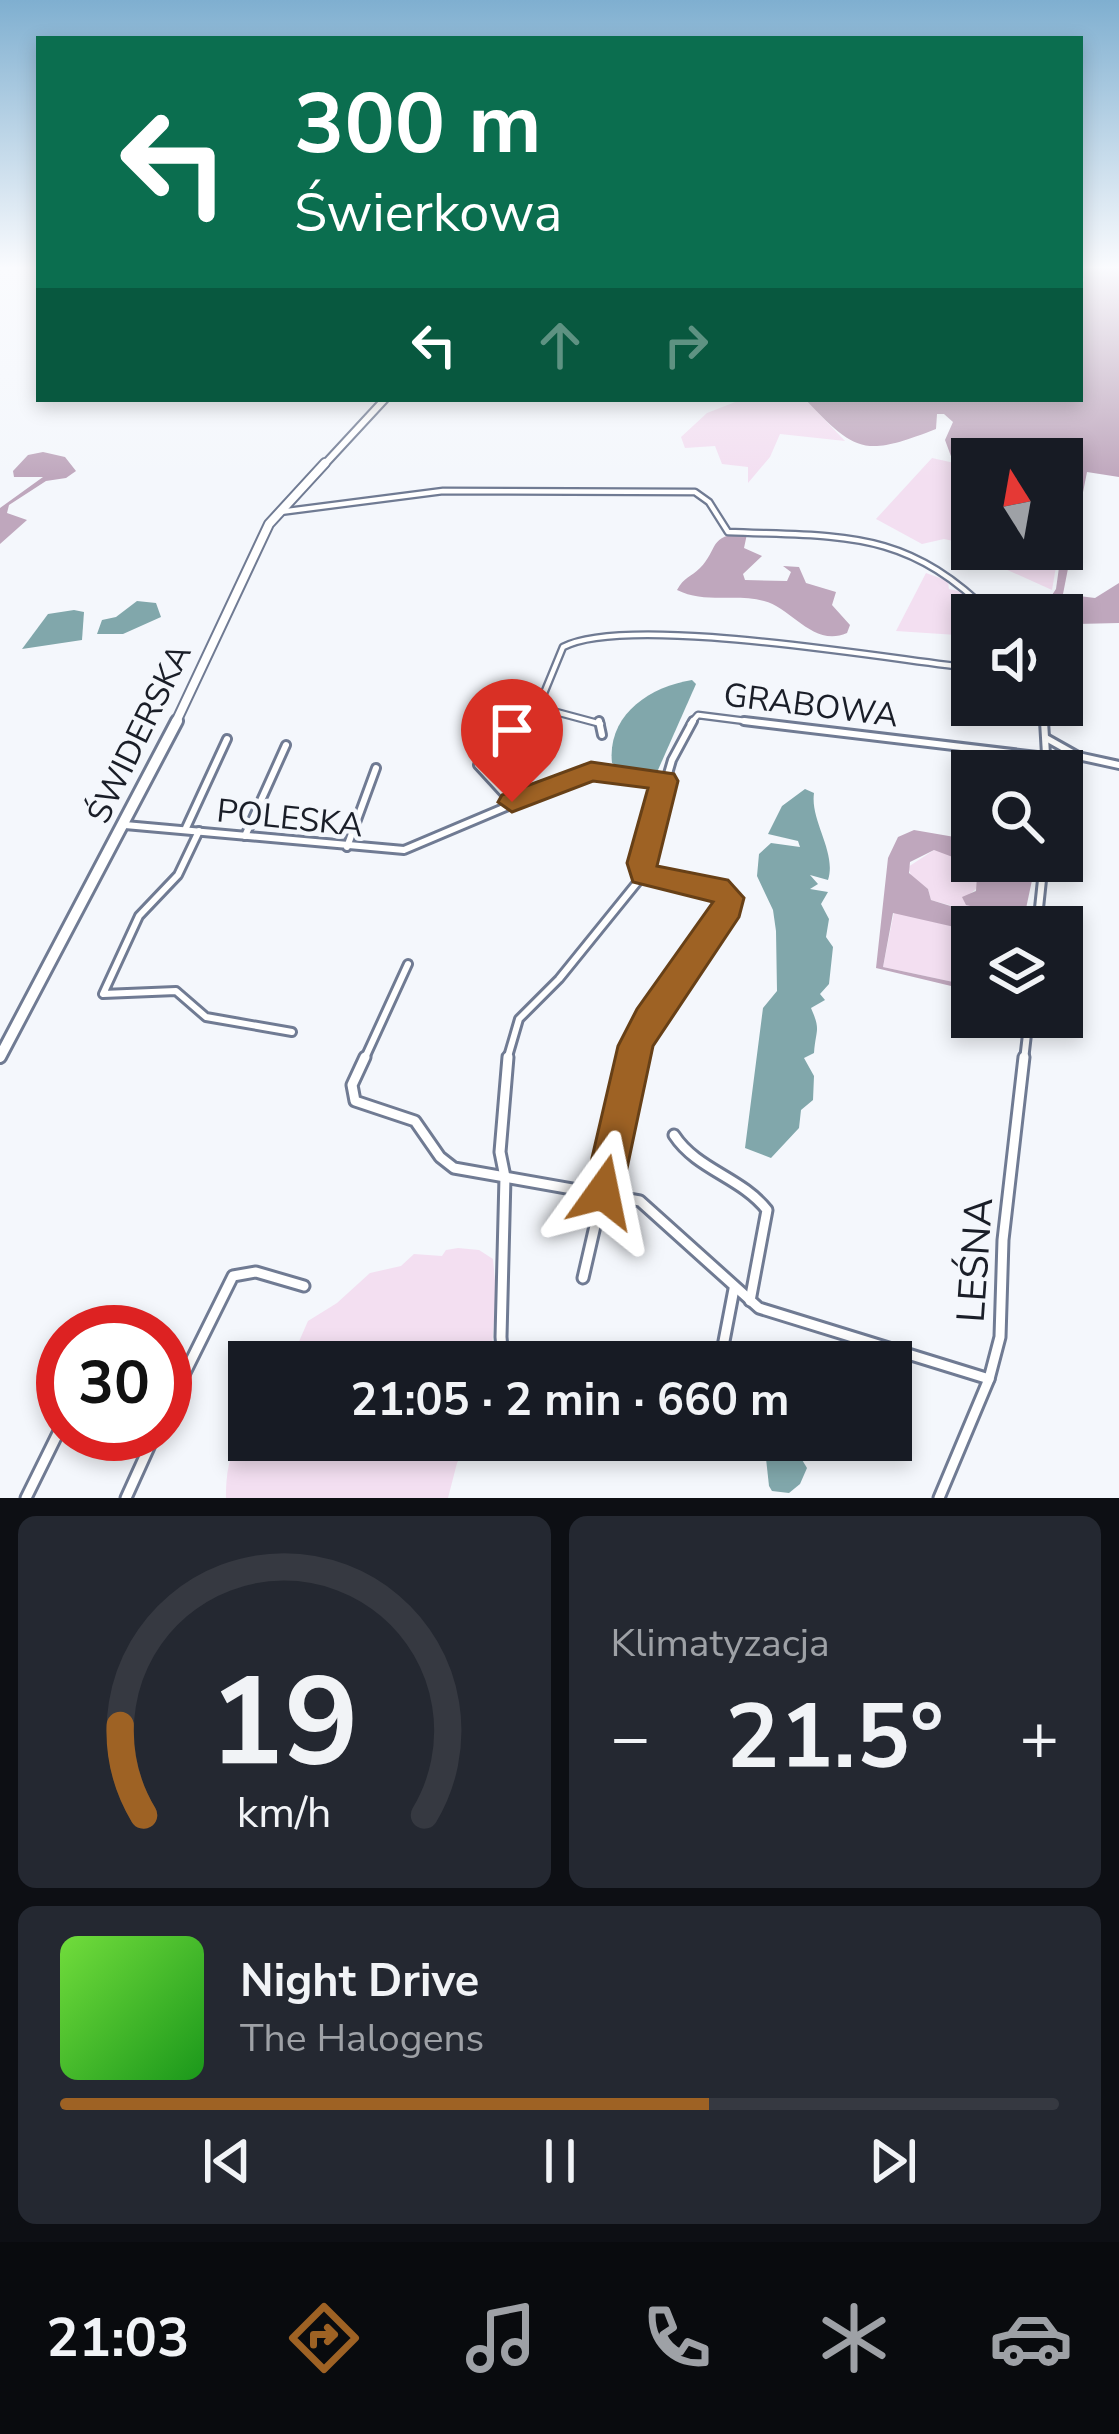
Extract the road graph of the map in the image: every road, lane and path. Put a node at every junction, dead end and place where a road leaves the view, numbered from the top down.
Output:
1 (382, 402) edge
2 (280, 512) junction
3 (963, 583) junction
4 (952, 590) dead end
5 (973, 594) edge
6 (951, 666) edge
7 (1045, 726) edge
8 (602, 735) dead end
9 (1046, 738) junction
10 (227, 739) dead end
11 (286, 745) dead end
12 (988, 750) edge
13 (1046, 750) edge
14 (478, 765) dead end
15 (1119, 765) edge
16 (376, 768) dead end
17 (664, 781) junction
18 (512, 802) junction
19 (125, 825) junction
20 (184, 830) junction
21 (199, 831) junction
22 (245, 836) junction
23 (347, 847) junction
24 (644, 874) junction
25 (408, 964) dead end
26 (292, 1032) dead end
27 (1027, 1038) edge
28 (0, 1057) edge
29 (674, 1135) dead end
30 (505, 1177) junction
31 (603, 1192) junction
32 (583, 1278) dead end
33 (304, 1286) dead end
34 (735, 1287) junction
35 (750, 1301) junction
36 (506, 1341) edge
37 (724, 1341) edge
38 (192, 1355) edge
39 (989, 1379) junction
40 (44, 1461) edge
41 (143, 1461) edge
42 (26, 1498) edge
43 (126, 1498) edge
44 (939, 1498) edge

1 - 2 street, ŚWIDERSKA
2 - 3 street
2 - 19 street, ŚWIDERSKA
3 - 4 street
3 - 5 street
6 - 8 street
7 - 9 street
9 - 13 street
9 - 15 street
10 - 20 street
11 - 22 street
12 - 17 street, GRABOWA
14 - 18 street
16 - 23 street
17 - 18 street, POLESKA
17 - 24 street
18 - 23 street, POLESKA
19 - 20 street, POLESKA
19 - 28 street, ŚWIDERSKA
20 - 21 street, POLESKA
21 - 22 street, POLESKA
21 - 26 street
22 - 23 street, POLESKA
24 - 30 street
24 - 31 street
25 - 30 street
27 - 39 street, LEŚNA
29 - 35 street
30 - 31 street
30 - 36 street
31 - 32 street
31 - 34 street
33 - 38 street
34 - 35 street
34 - 37 street
35 - 39 street
39 - 44 street, LEŚNA
40 - 42 street
41 - 43 street

